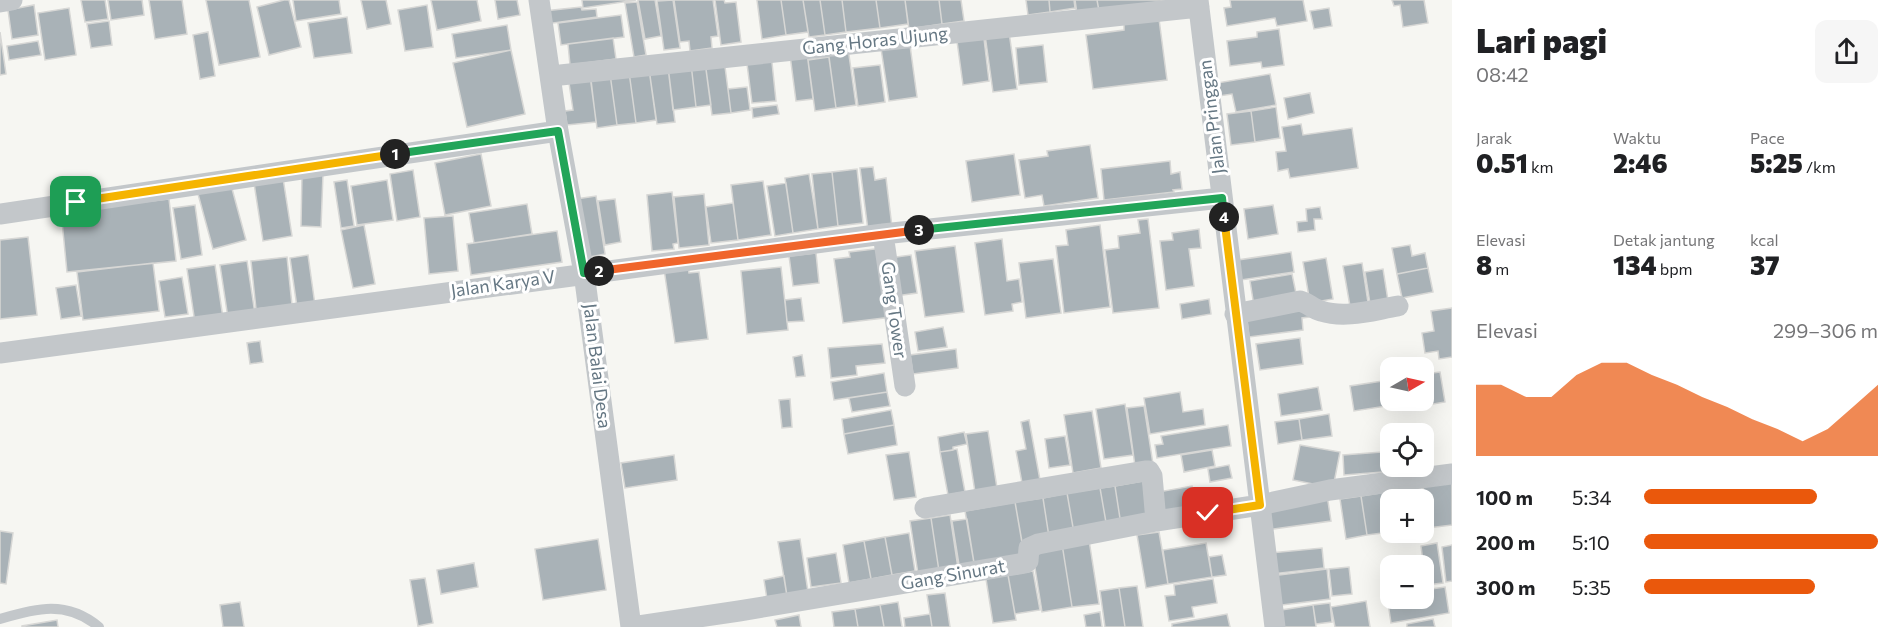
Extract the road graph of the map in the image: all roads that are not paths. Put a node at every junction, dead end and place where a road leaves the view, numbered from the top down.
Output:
1 (12, 0) edge
2 (539, 0) edge
3 (0, 2) edge
4 (1199, 3) edge
5 (551, 76) junction
6 (558, 131) junction
7 (1222, 198) junction
8 (0, 214) edge
9 (883, 234) junction
10 (584, 273) junction
11 (1398, 306) dead end
12 (1235, 314) junction
13 (0, 353) edge
14 (905, 386) dead end
15 (1452, 474) edge
16 (1260, 505) junction
17 (925, 508) dead end
18 (1156, 521) junction
19 (0, 619) edge
20 (740, 619) edge
21 (99, 627) edge
22 (631, 627) edge
23 (1275, 627) edge

1 - 3 street
2 - 5 street, Jalan Balai Desa
4 - 5 street, Gang Horas Ujung
4 - 7 street, Jalan Pringgan
5 - 6 street, Jalan Balai Desa
6 - 8 street
6 - 10 street, Jalan Balai Desa
7 - 9 street, Jalan Karya V
7 - 12 street, Jalan Pringgan
9 - 10 street, Jalan Karya V
9 - 14 street, Gang Tower
10 - 13 street, Jalan Karya V
10 - 22 street, Jalan Balai Desa
11 - 12 street
12 - 16 street, Jalan Pringgan
15 - 16 street, Gang Sinurat
16 - 18 street, Gang Sinurat
16 - 23 street, Jalan Pringgan
17 - 18 street
18 - 20 street, Gang Sinurat
19 - 21 lane
20 - 22 street, Gang Sinurat

